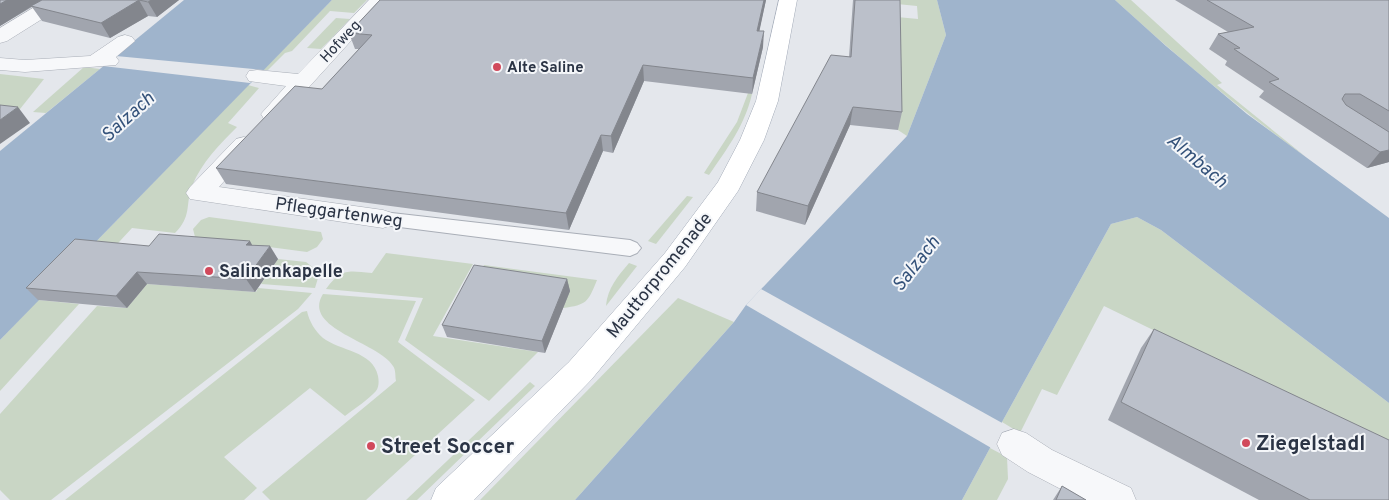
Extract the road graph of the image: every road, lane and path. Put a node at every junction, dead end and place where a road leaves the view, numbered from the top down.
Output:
1 (59, 0) edge
2 (379, 0) edge
3 (788, 0) edge
4 (0, 37) edge
5 (125, 41) dead end
6 (0, 64) edge
7 (256, 76) dead end
8 (302, 82) junction
9 (383, 219) joint
10 (630, 248) dead end
11 (1014, 444) dead end
12 (449, 500) edge
13 (1118, 500) edge

1 - 4 street
2 - 8 street, Hofweg
3 - 12 main road, Mauttorpromenade
5 - 6 street
7 - 8 street
8 - 9 street, Pfleggartenweg
9 - 10 lane, Pfleggartenweg
11 - 13 street

